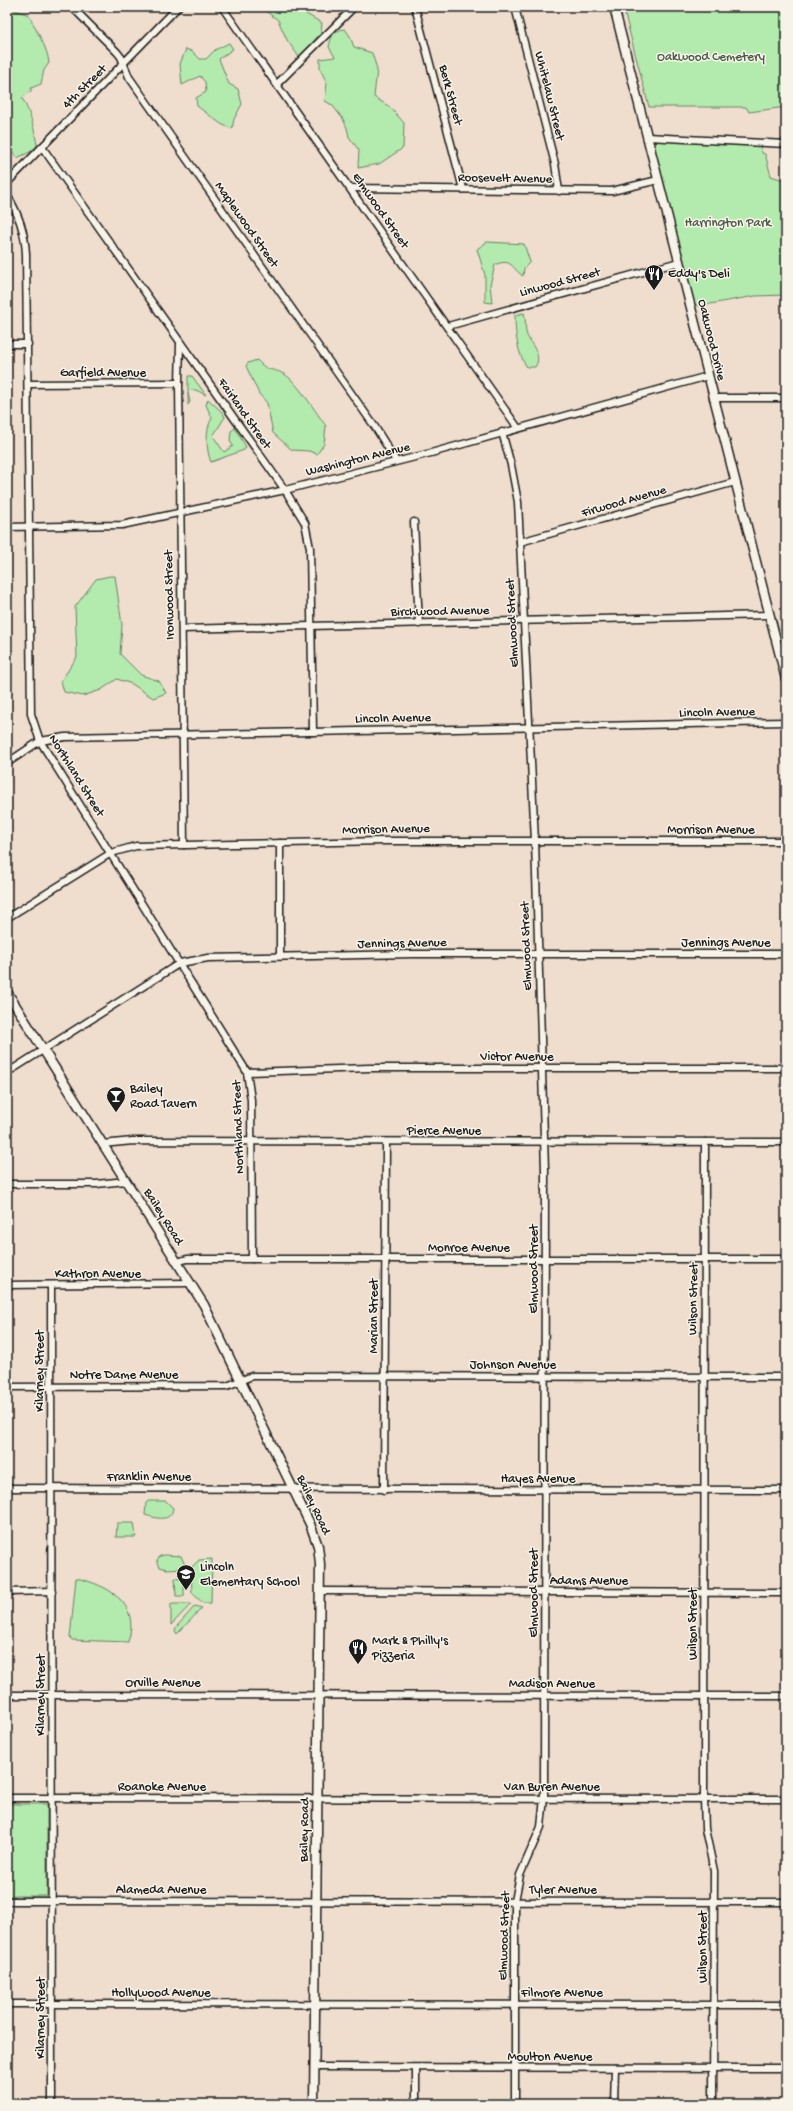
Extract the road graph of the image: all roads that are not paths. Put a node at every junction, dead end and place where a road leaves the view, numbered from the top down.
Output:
1 (72, 7) edge
2 (178, 7) edge
3 (222, 7) edge
4 (354, 7) edge
5 (415, 7) edge
6 (515, 7) edge
7 (614, 7) edge
8 (124, 64) junction
9 (277, 84) junction
10 (647, 137) junction
11 (786, 144) edge
12 (42, 147) junction
13 (658, 180) junction
14 (7, 183) edge
15 (350, 188) junction
16 (463, 189) junction
17 (559, 191) junction
18 (7, 194) edge
19 (679, 262) junction
20 (448, 326) junction
21 (7, 344) edge
22 (28, 344) junction
23 (180, 344) junction
24 (708, 376) junction
25 (179, 383) junction
26 (28, 384) junction
27 (713, 398) junction
28 (786, 398) edge
29 (518, 428) junction
30 (502, 432) junction
31 (396, 461) junction
32 (735, 482) junction
33 (284, 490) junction
34 (180, 512) junction
35 (414, 522) dead end
36 (7, 527) edge
37 (29, 527) junction
38 (520, 542) junction
39 (770, 615) junction
40 (523, 622) junction
41 (419, 624) junction
42 (311, 626) junction
43 (182, 629) junction
44 (786, 679) edge
45 (786, 722) edge
46 (530, 728) junction
47 (313, 732) junction
48 (183, 734) junction
49 (40, 741) junction
50 (7, 763) edge
51 (535, 841) junction
52 (786, 841) edge
53 (280, 843) junction
54 (184, 844) junction
55 (111, 852) junction
56 (7, 918) edge
57 (786, 954) edge
58 (539, 955) junction
59 (280, 956) junction
60 (180, 963) junction
61 (7, 992) edge
62 (44, 1050) junction
63 (543, 1068) junction
64 (786, 1068) edge
65 (7, 1071) edge
66 (247, 1072) junction
67 (252, 1142) junction
68 (386, 1142) junction
69 (544, 1142) junction
70 (706, 1142) junction
71 (786, 1142) edge
72 (102, 1144) junction
73 (126, 1182) junction
74 (7, 1184) edge
75 (252, 1259) junction
76 (385, 1259) junction
77 (545, 1259) junction
78 (786, 1259) edge
79 (705, 1260) junction
80 (177, 1262) junction
81 (190, 1283) junction
82 (7, 1285) edge
83 (51, 1285) junction
84 (385, 1376) junction
85 (705, 1376) junction
86 (545, 1377) junction
87 (786, 1377) edge
88 (241, 1381) junction
89 (52, 1386) junction
90 (7, 1387) edge
91 (7, 1488) edge
92 (52, 1488) junction
93 (291, 1488) junction
94 (384, 1490) junction
95 (546, 1490) junction
96 (704, 1490) junction
97 (786, 1490) edge
98 (52, 1591) junction
99 (320, 1591) junction
100 (7, 1592) edge
101 (544, 1592) junction
102 (704, 1592) junction
103 (786, 1593) edge
104 (52, 1694) junction
105 (319, 1694) junction
106 (7, 1695) edge
107 (544, 1695) junction
108 (704, 1696) junction
109 (786, 1696) edge
110 (7, 1798) edge
111 (52, 1798) junction
112 (317, 1798) junction
113 (544, 1798) junction
114 (704, 1799) junction
115 (786, 1799) edge
116 (7, 1901) edge
117 (52, 1901) junction
118 (316, 1901) junction
119 (515, 1901) junction
120 (714, 1901) junction
121 (786, 1902) edge
122 (315, 2003) junction
123 (7, 2004) edge
124 (52, 2004) junction
125 (515, 2004) junction
126 (714, 2005) junction
127 (786, 2005) edge
128 (315, 2067) junction
129 (515, 2067) junction
130 (416, 2068) junction
131 (615, 2068) junction
132 (714, 2068) junction
133 (786, 2068) edge
134 (52, 2104) edge
135 (314, 2104) edge
136 (416, 2104) edge
137 (515, 2104) edge
138 (614, 2104) edge
139 (713, 2104) edge

1 - 8 street, Maplewood Street
2 - 8 street, 4th Street
3 - 9 street, Elmwood Street
4 - 9 street
5 - 16 street, Berk Street
6 - 17 street, Whitelaw Street
7 - 10 street, Oakwood Drive
8 - 12 street, 4th Street
8 - 31 street, Maplewood Street
9 - 15 street, Elmwood Street
10 - 11 street
10 - 13 street, Oakwood Drive
12 - 14 street, 4th Street
12 - 23 street, Fairland Street
13 - 17 street, Roosevelt Avenue
13 - 19 street, Oakwood Drive
15 - 16 street, Roosevelt Avenue
15 - 20 street, Elmwood Street
16 - 17 street, Roosevelt Avenue
18 - 22 street, Northland Street
19 - 20 street, Linwood Street
19 - 24 street, Oakwood Drive
20 - 29 street, Elmwood Street
21 - 22 street
22 - 26 street, Northland Street
23 - 25 street, Ironwood Street
23 - 33 street, Fairland Street
24 - 27 street, Oakwood Drive
24 - 29 street, Washington Avenue
25 - 26 street, Garfield Avenue
25 - 34 street, Ironwood Street
26 - 37 street, Northland Street
27 - 28 street
27 - 32 street, Oakwood Drive
29 - 30 street, Washington Avenue
30 - 31 street, Washington Avenue
30 - 38 street, Elmwood Street
31 - 33 street, Washington Avenue
32 - 38 street, Firwood Avenue
32 - 39 street, Oakwood Drive
33 - 34 street, Washington Avenue
33 - 42 street, Fairland Street
34 - 37 street, Washington Avenue
34 - 43 street, Ironwood Street
35 - 41 street
36 - 37 street, Washington Avenue
37 - 49 street, Northland Street
38 - 40 street, Elmwood Street
39 - 40 street, Birchwood Avenue
39 - 44 street, Oakwood Drive
40 - 41 street, Birchwood Avenue
40 - 46 street, Elmwood Street
41 - 42 street, Birchwood Avenue
42 - 43 street, Birchwood Avenue
42 - 47 street, Fairland Street
43 - 48 street, Ironwood Street
45 - 46 street, Lincoln Avenue
46 - 47 street, Lincoln Avenue
46 - 51 street, Elmwood Street
47 - 48 street, Lincoln Avenue
48 - 49 street, Lincoln Avenue
48 - 54 street, Ironwood Street
49 - 50 street, Lincoln Avenue
49 - 55 street, Northland Street
51 - 52 street, Morrison Avenue
51 - 53 street, Morrison Avenue
51 - 58 street, Elmwood Street
53 - 54 street, Morrison Avenue
53 - 59 street
54 - 55 street, Morrison Avenue
55 - 56 street, Morrison Avenue
55 - 60 street, Northland Street
57 - 58 street, Jennings Avenue
58 - 59 street, Jennings Avenue
58 - 63 street, Elmwood Street
59 - 60 street, Jennings Avenue
60 - 62 street, Jennings Avenue
60 - 66 street, Northland Street
61 - 62 street, Bailey Road
62 - 65 street, Jennings Avenue
62 - 72 street, Bailey Road
63 - 64 street, Victor Avenue
63 - 66 street, Victor Avenue
63 - 69 street, Elmwood Street
66 - 67 street, Northland Street
67 - 68 street, Pierce Avenue
67 - 72 street, Pierce Avenue
67 - 75 street, Northland Street
68 - 69 street, Pierce Avenue
68 - 76 street, Marian Street
69 - 70 street, Pierce Avenue
69 - 77 street, Elmwood Street
70 - 71 street, Pierce Avenue
70 - 79 street, Wilson Street
72 - 73 street, Bailey Road
73 - 74 street
73 - 80 street, Bailey Road
75 - 76 street, Monroe Avenue
75 - 80 street, Monroe Avenue
76 - 77 street, Monroe Avenue
76 - 84 street, Marian Street
77 - 79 street, Monroe Avenue
77 - 86 street, Elmwood Street
78 - 79 street, Monroe Avenue
79 - 85 street, Wilson Street
80 - 81 street, Bailey Road
81 - 83 street, Kathron Avenue
81 - 88 street, Bailey Road
82 - 83 street, Kathron Avenue
83 - 89 street, Kilarney Street
84 - 86 street, Johnson Avenue
84 - 88 street, Johnson Avenue
84 - 94 street, Marian Street
85 - 86 street, Johnson Avenue
85 - 87 street, Johnson Avenue
85 - 96 street, Wilson Street
86 - 95 street, Elmwood Street
88 - 89 street, Notre Dame Avenue
88 - 93 street, Bailey Road
89 - 90 street, Notre Dame Avenue
89 - 92 street, Kilarney Street
91 - 92 street, Franklin Avenue
92 - 93 street, Franklin Avenue
92 - 98 street, Kilarney Street
93 - 94 street, Hayes Avenue
93 - 99 street, Bailey Road
94 - 95 street, Hayes Avenue
95 - 96 street, Hayes Avenue
95 - 101 street, Elmwood Street
96 - 97 street, Hayes Avenue
96 - 102 street, Wilson Street
98 - 100 street
98 - 104 street, Kilarney Street
99 - 101 street, Adams Avenue
99 - 105 street, Bailey Road
101 - 102 street, Adams Avenue
101 - 107 street, Elmwood Street
102 - 103 street, Adams Avenue
102 - 108 street, Wilson Street
104 - 105 street, Orville Avenue
104 - 106 street, Orville Avenue
104 - 111 street, Kilarney Street
105 - 107 street, Madison Avenue
105 - 112 street, Bailey Road
107 - 108 street, Madison Avenue
107 - 113 street, Elmwood Street
108 - 109 street, Madison Avenue
108 - 114 street, Wilson Street
110 - 111 street, Roanoke Avenue
111 - 112 street, Roanoke Avenue
111 - 117 street, Kilarney Street
112 - 113 street, Van Buren Avenue
112 - 118 street, Bailey Road
113 - 114 street, Van Buren Avenue
113 - 119 street, Elmwood Street
114 - 115 street, Van Buren Avenue
114 - 120 street, Wilson Street
116 - 117 street, Alameda Avenue
117 - 118 street, Alameda Avenue
117 - 124 street, Kilarney Street
118 - 119 street, Tyler Avenue
118 - 122 street, Bailey Road
119 - 120 street, Tyler Avenue
119 - 125 street, Elmwood Street
120 - 121 street, Tyler Avenue
120 - 126 street, Wilson Street
122 - 124 street, Hollywood Avenue
122 - 125 street, Filmore Avenue
122 - 128 street, Bailey Road
123 - 124 street, Hollywood Avenue
124 - 134 street, Kilarney Street
125 - 126 street, Filmore Avenue
125 - 129 street, Elmwood Street
126 - 127 street, Filmore Avenue
126 - 132 street, Wilson Street
128 - 130 street, Moulton Avenue
128 - 135 street, Bailey Road
129 - 130 street, Moulton Avenue
129 - 131 street, Moulton Avenue
129 - 137 street, Elmwood Street
130 - 136 street
131 - 132 street, Moulton Avenue
131 - 138 street
132 - 133 street, Moulton Avenue
132 - 139 street, Wilson Street

